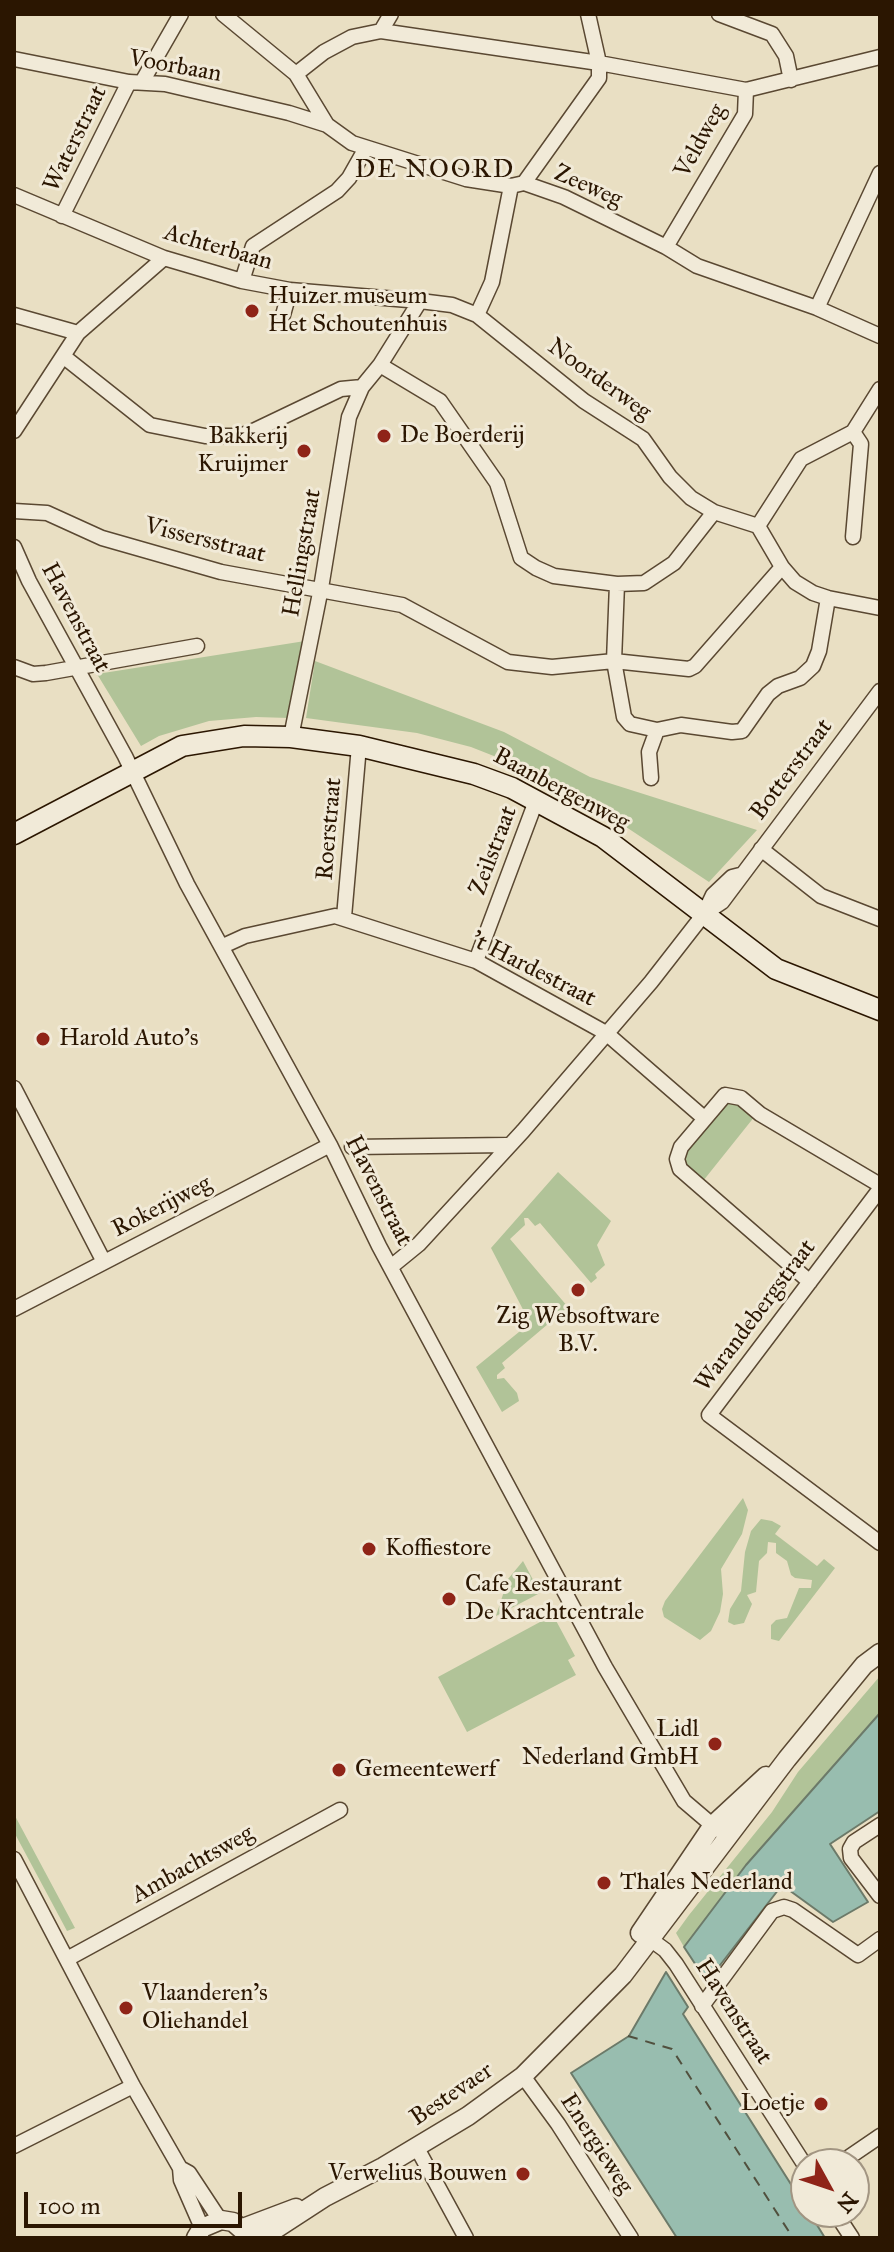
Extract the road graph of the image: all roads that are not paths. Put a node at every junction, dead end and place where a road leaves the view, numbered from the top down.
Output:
1 (181, 14) edge
2 (223, 14) edge
3 (391, 14) edge
4 (588, 14) edge
5 (719, 14) edge
6 (381, 31) junction
7 (880, 57) edge
8 (14, 59) edge
9 (599, 63) junction
10 (296, 74) junction
11 (791, 80) junction
12 (136, 82) junction
13 (746, 90) junction
14 (327, 125) junction
15 (366, 148) junction
16 (880, 173) edge
17 (517, 184) junction
18 (14, 195) edge
19 (62, 216) junction
20 (666, 247) junction
21 (164, 258) junction
22 (242, 281) junction
23 (290, 290) junction
24 (420, 301) junction
25 (817, 308) junction
26 (14, 315) edge
27 (283, 315) dead end
28 (477, 315) junction
29 (78, 333) junction
30 (880, 336) edge
31 (63, 356) junction
32 (380, 365) junction
33 (362, 387) junction
34 (880, 389) edge
35 (14, 431) edge
36 (853, 432) junction
37 (14, 511) edge
38 (714, 512) junction
39 (758, 526) junction
40 (853, 537) dead end
41 (14, 547) edge
42 (782, 567) junction
43 (617, 584) junction
44 (321, 588) junction
45 (828, 598) junction
46 (880, 608) edge
47 (197, 646) dead end
48 (614, 661) junction
49 (14, 667) edge
50 (77, 667) junction
51 (880, 691) edge
52 (874, 708) edge
53 (657, 730) junction
54 (291, 737) junction
55 (359, 746) junction
56 (133, 771) junction
57 (651, 778) dead end
58 (536, 801) junction
59 (14, 834) edge
60 (761, 849) junction
61 (704, 914) junction
62 (344, 917) junction
63 (880, 919) edge
64 (223, 946) junction
65 (476, 961) junction
66 (880, 1010) edge
67 (606, 1033) junction
68 (14, 1089) edge
69 (704, 1118) junction
70 (330, 1145) junction
71 (507, 1145) junction
72 (352, 1147) dead end
73 (880, 1187) edge
74 (104, 1262) junction
75 (392, 1266) junction
76 (810, 1282) junction
77 (14, 1309) edge
78 (880, 1543) edge
79 (880, 1637) edge
80 (880, 1653) edge
81 (864, 1665) junction
82 (787, 1759) junction
83 (340, 1810) dead end
84 (713, 1825) junction
85 (880, 1825) edge
86 (729, 1838) junction
87 (14, 1859) edge
88 (880, 1896) edge
89 (647, 1933) junction
90 (880, 1939) edge
91 (67, 1959) junction
92 (702, 2006) junction
93 (523, 2076) junction
94 (133, 2086) junction
95 (880, 2136) edge
96 (14, 2146) edge
97 (417, 2148) junction
98 (794, 2148) edge
99 (862, 2148) edge
100 (325, 2197) junction
101 (206, 2229) edge
102 (246, 2233) edge
103 (262, 2238) edge
104 (466, 2238) edge
105 (631, 2238) edge

1 - 12 street, Waterstraat
2 - 10 street, Zeeweg
3 - 6 street
4 - 9 street
5 - 11 street
6 - 9 street
6 - 10 street
7 - 11 street, Veldweg
8 - 12 street, Voorbaan
9 - 13 street
9 - 17 street
10 - 14 street, Zeeweg
11 - 13 street, Veldweg
12 - 14 street, Voorbaan
12 - 19 street, Waterstraat
13 - 20 street, Veldweg
14 - 15 street, Zeeweg
15 - 17 street, Zeeweg
15 - 22 street
16 - 25 street
17 - 20 street, Zeeweg
17 - 28 street
18 - 19 street, Achterbaan
19 - 21 street, Achterbaan
20 - 25 street, Zeeweg
21 - 22 street, Achterbaan
21 - 29 street
22 - 23 street, Achterbaan
23 - 24 street, Achterbaan
23 - 27 street
24 - 28 street
24 - 32 street, Hellingstraat
25 - 30 street, Zeeweg
26 - 29 street
28 - 38 street, Noorderweg
29 - 31 street
31 - 33 street
31 - 35 street
32 - 33 street, Hellingstraat
32 - 43 street
33 - 44 street, Hellingstraat
34 - 36 street
36 - 39 street
36 - 40 street
37 - 44 street, Vissersstraat
38 - 39 street, Noorderweg
38 - 43 street
39 - 42 street
41 - 50 street, Havenstraat
42 - 45 street
42 - 48 street, Vissersstraat
43 - 48 street
44 - 48 street, Vissersstraat
44 - 54 street, Hellingstraat
45 - 46 street
45 - 53 street
47 - 50 street
48 - 53 street
49 - 50 street
50 - 56 street, Havenstraat
51 - 52 street, Botterstraat
52 - 60 street, Botterstraat
53 - 57 street
54 - 55 main road, Baanbergenweg
54 - 56 main road, Baanbergenweg
55 - 58 main road, Baanbergenweg
55 - 62 street, Roerstraat
56 - 59 main road, Baanbergenweg
56 - 64 street, Havenstraat
58 - 61 main road, Baanbergenweg
58 - 65 street, Zeilstraat
60 - 61 street, Botterstraat
60 - 63 street
61 - 66 main road, Baanbergenweg
61 - 67 street, Botterstraat
62 - 64 street, 't Hardestraat
62 - 65 street, 't Hardestraat
64 - 70 street, Havenstraat
65 - 67 street, 't Hardestraat
67 - 69 street, 't Hardestraat
67 - 71 street, Botterstraat
68 - 74 street
69 - 73 street
69 - 76 street
70 - 74 street, Rokerijweg
70 - 75 street, Havenstraat
71 - 72 street
71 - 75 street, Botterstraat
73 - 76 street, Warandebergstraat
74 - 77 street, Rokerijweg
75 - 84 street, Havenstraat
76 - 78 street, Warandebergstraat
79 - 81 street, Bestevaer
80 - 81 street, Bestevaer
81 - 82 street, Bestevaer
82 - 84 street, Bestevaer
82 - 86 street, Bestevaer
83 - 91 street, Ambachtsweg
84 - 86 street, Havenstraat
84 - 89 street, Bestevaer
85 - 88 street
86 - 89 street, Bestevaer
87 - 91 street
89 - 92 street, Havenstraat
89 - 93 street, Bestevaer
90 - 92 street
91 - 94 street
92 - 98 street, Havenstraat
93 - 97 street, Bestevaer
93 - 105 street, Energieweg
94 - 96 street
94 - 101 street
95 - 99 street
97 - 100 street, Bestevaer
97 - 104 street
100 - 102 street, Bestevaer
100 - 103 street, Bestevaer
101 - 102 street

